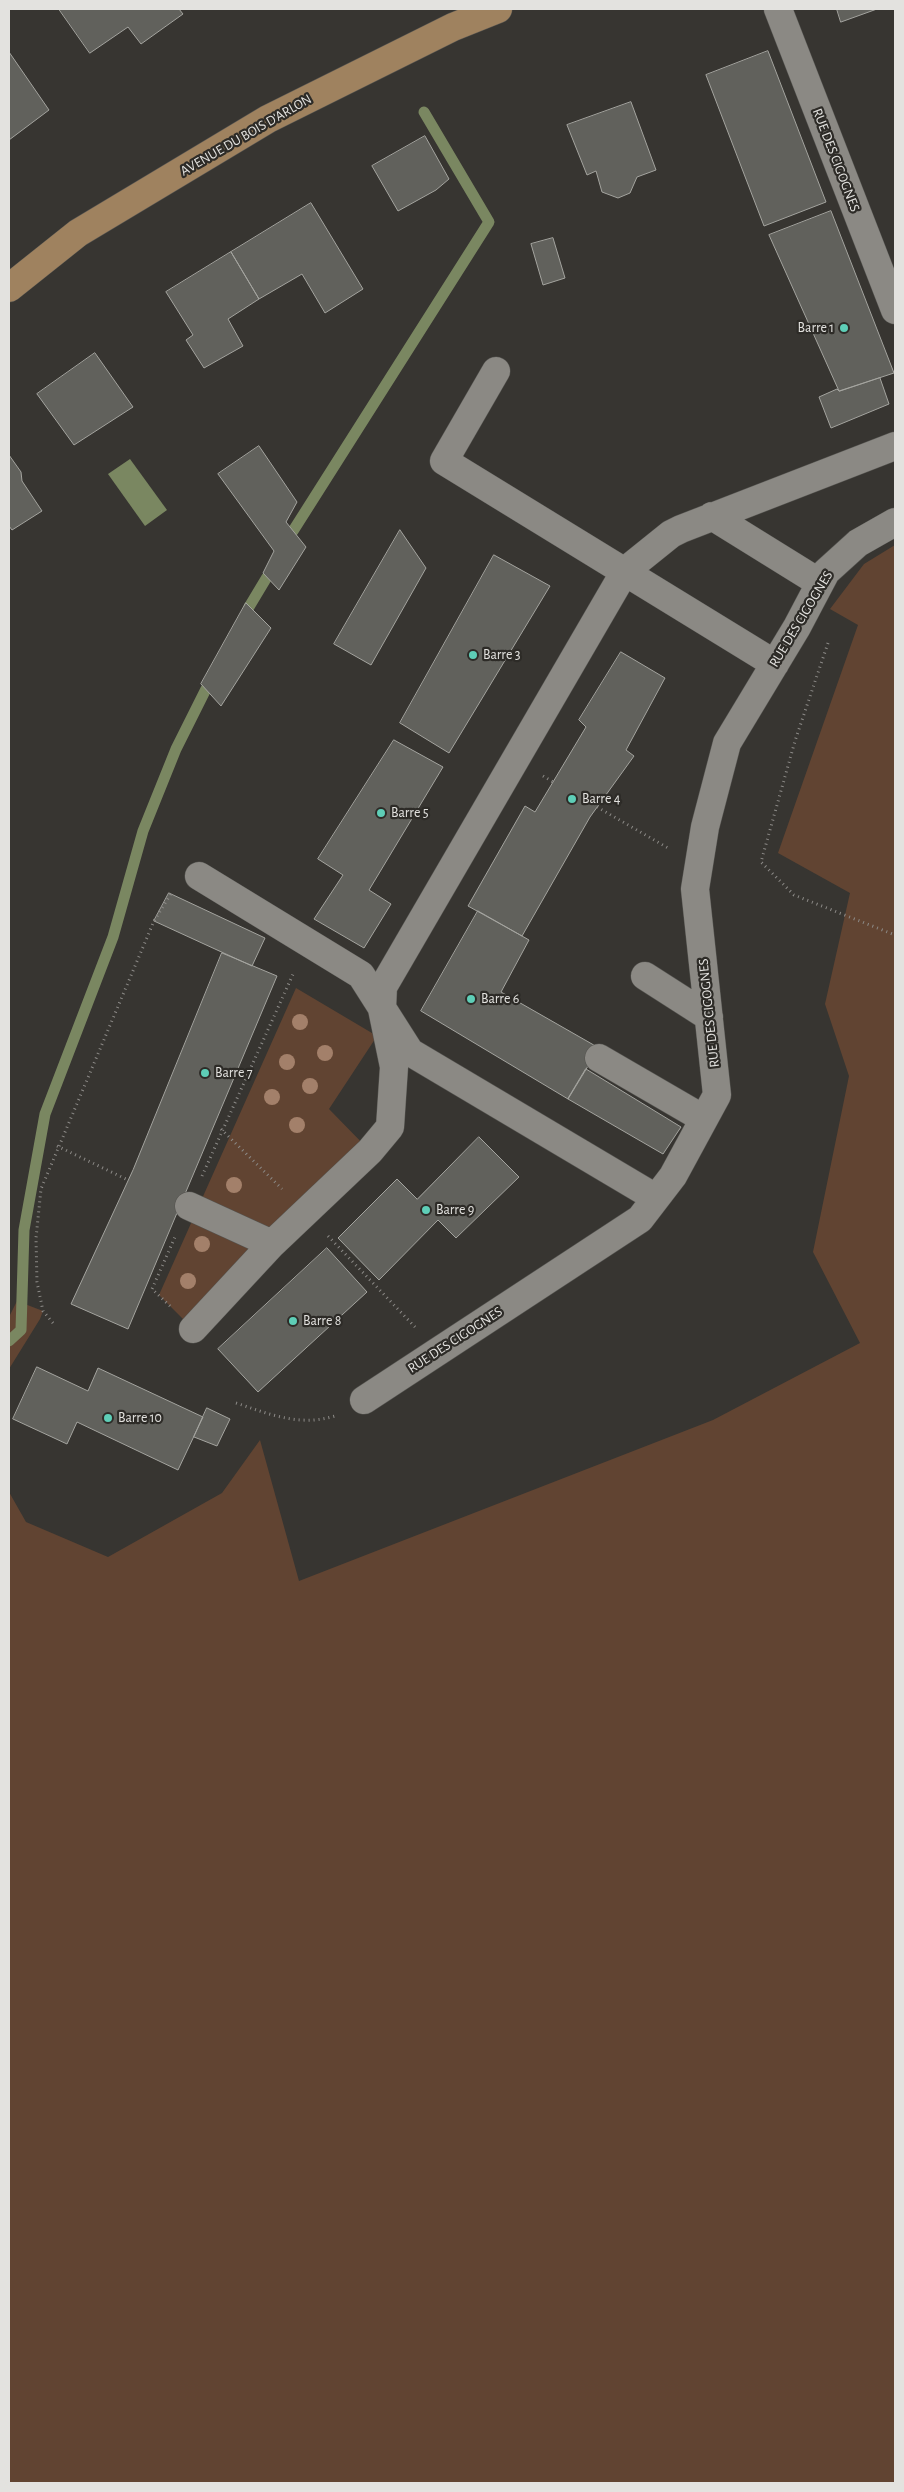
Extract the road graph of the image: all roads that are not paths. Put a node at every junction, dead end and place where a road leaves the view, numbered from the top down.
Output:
1 (498, 9) edge
2 (778, 9) edge
3 (884, 255) edge
4 (9, 288) edge
5 (895, 310) edge
6 (496, 371) dead end
7 (895, 446) edge
8 (712, 516) junction
9 (895, 522) edge
10 (625, 571) junction
11 (820, 583) junction
12 (775, 664) junction
13 (199, 876) road end
14 (645, 976) dead end
15 (382, 1009) junction
16 (709, 1017) junction
17 (599, 1058) dead end
18 (704, 1119) junction
19 (656, 1198) junction
20 (189, 1206) road end
21 (272, 1244) junction
22 (194, 1329) road end
23 (364, 1400) road end

1 - 4 main road, AVENUE DU BOIS D'ARLON
2 - 3 street, RUE DES CIGOGNES
3 - 5 street, RUE DES CIGOGNES
6 - 10 street
7 - 8 street
8 - 10 street
8 - 11 street
9 - 11 street, RUE DES CIGOGNES
10 - 12 street
10 - 15 street
11 - 12 street, RUE DES CIGOGNES
12 - 16 street, RUE DES CIGOGNES
13 - 15 street
14 - 16 street
15 - 19 street
15 - 21 street
16 - 18 street, RUE DES CIGOGNES
17 - 18 street
18 - 19 street, RUE DES CIGOGNES
19 - 23 street, RUE DES CIGOGNES
20 - 21 street
21 - 22 street

